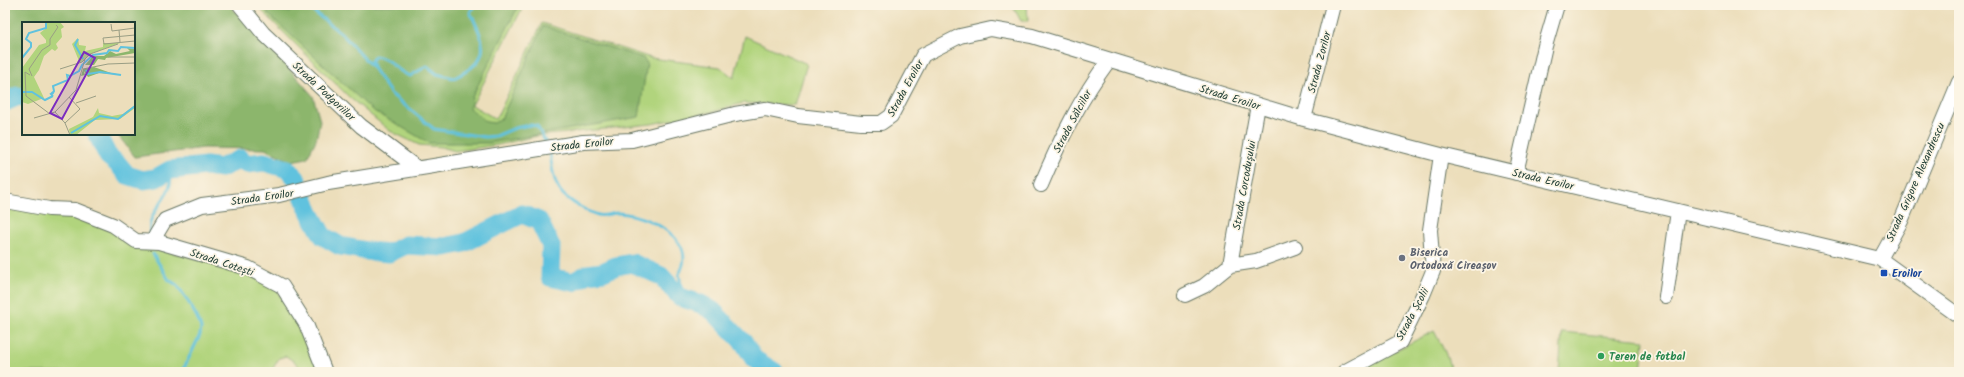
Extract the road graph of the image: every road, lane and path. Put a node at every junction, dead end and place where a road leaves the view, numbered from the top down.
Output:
1 (240, 5) edge
2 (1333, 5) edge
3 (1557, 5) edge
4 (1109, 60) junction
5 (1959, 82) edge
6 (1258, 105) junction
7 (1304, 119) junction
8 (1441, 155) junction
9 (417, 168) junction
10 (1516, 173) junction
11 (1041, 185) dead end
12 (5, 201) edge
13 (1678, 211) junction
14 (159, 242) junction
15 (1295, 247) dead end
16 (1880, 259) junction
17 (1230, 265) junction
18 (1185, 294) dead end
19 (1666, 297) dead end
20 (1959, 316) edge
21 (325, 372) edge
22 (1344, 372) edge

1 - 9 street, Strada Podgoriilor
2 - 7 street, Strada Zorilor
3 - 10 street
4 - 6 street, Strada Eroilor
4 - 9 street, Strada Eroilor
4 - 11 street, Strada Sălciilor
5 - 16 street, Strada Grigore Alexandrescu
6 - 7 street, Strada Eroilor
6 - 17 street, Strada Corcodușului
7 - 8 street, Strada Eroilor
8 - 10 street, Strada Eroilor
8 - 22 street, Strada Școlii
9 - 14 street, Strada Eroilor
10 - 13 street, Strada Eroilor
12 - 14 street
13 - 16 street, Strada Eroilor
13 - 19 street
14 - 21 street, Strada Cotești
15 - 17 street
16 - 20 street, Strada Eroilor
17 - 18 street

